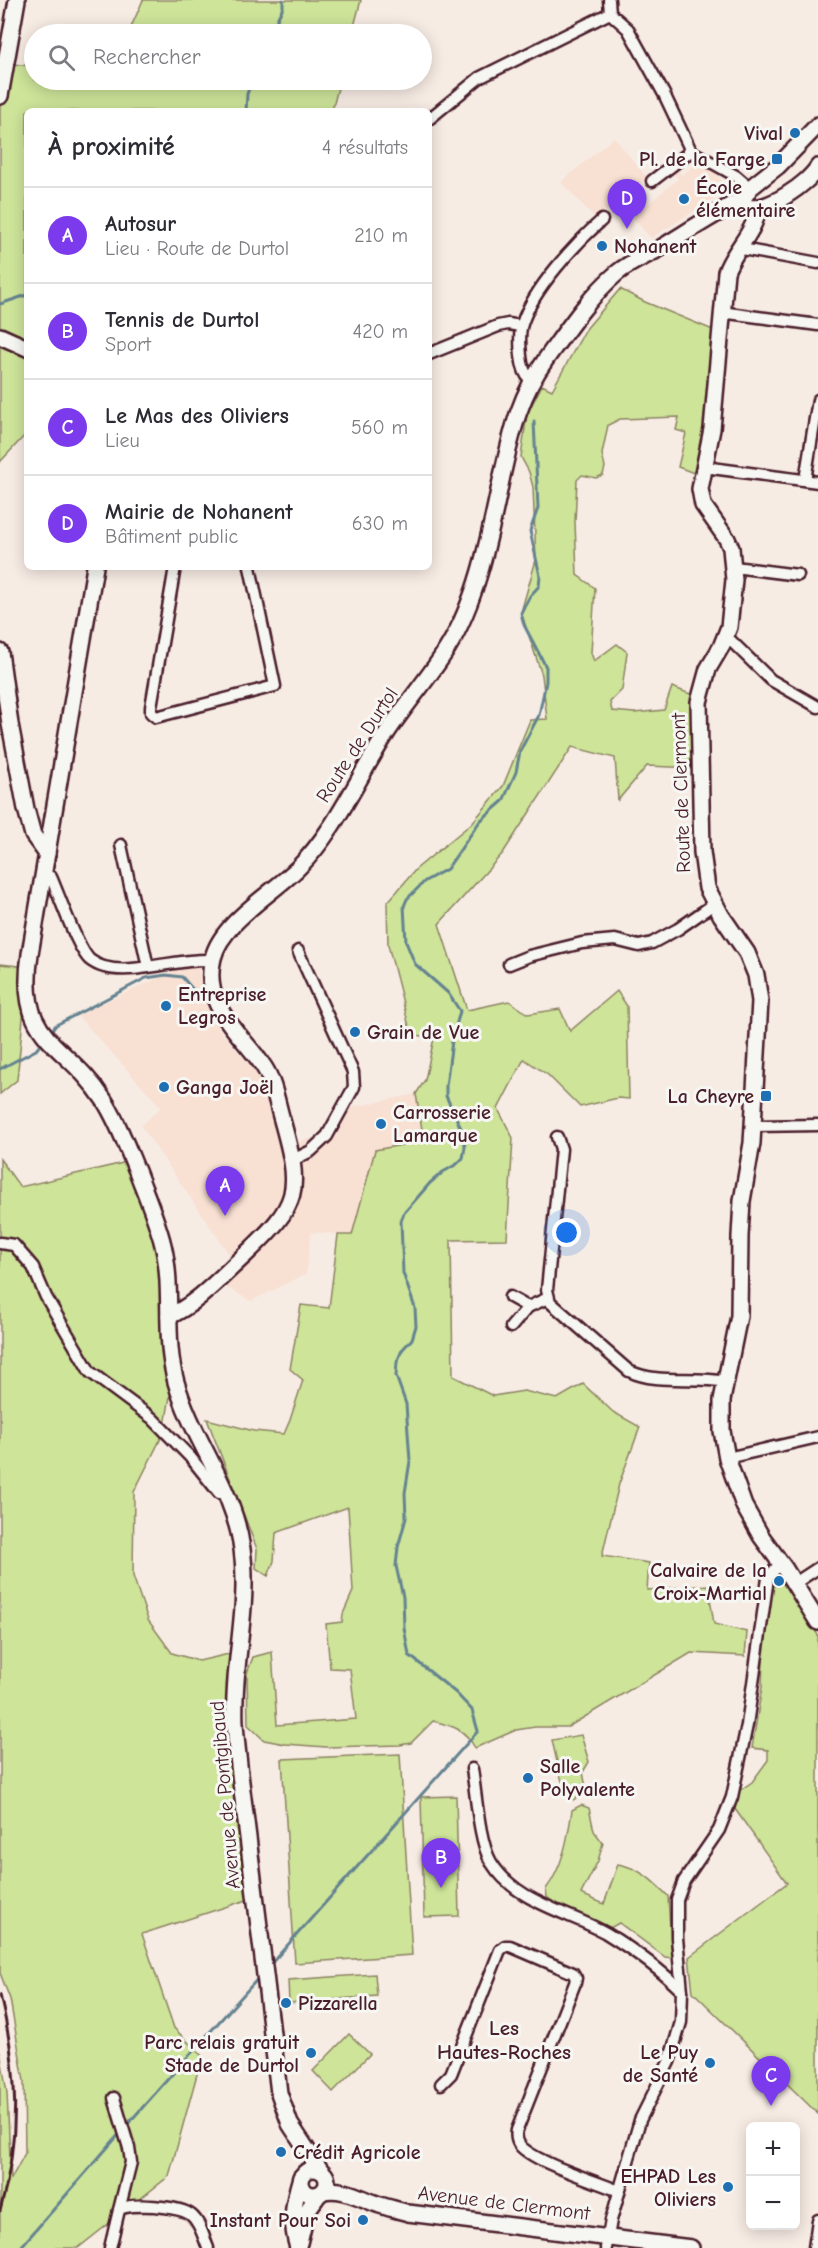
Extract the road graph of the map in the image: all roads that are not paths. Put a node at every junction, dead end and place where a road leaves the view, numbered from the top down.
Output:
1 (17, 0) edge
2 (609, 0) edge
3 (610, 13) junction
4 (0, 96) edge
5 (432, 117) edge
6 (818, 125) edge
7 (691, 152) junction
8 (818, 167) edge
9 (652, 181) dead end
10 (747, 193) junction
11 (756, 208) junction
12 (602, 220) dead end
13 (737, 248) junction
14 (818, 264) edge
15 (721, 312) junction
16 (818, 325) edge
17 (521, 326) junction
18 (0, 336) edge
19 (24, 347) edge
20 (432, 353) edge
21 (531, 381) junction
22 (818, 400) edge
23 (704, 467) junction
24 (804, 480) junction
25 (818, 482) edge
26 (734, 567) junction
27 (94, 570) edge
28 (174, 570) edge
29 (251, 570) edge
30 (798, 575) dead end
31 (725, 635) junction
32 (0, 652) edge
33 (818, 707) edge
34 (121, 845) dead end
35 (47, 854) junction
36 (44, 874) junction
37 (714, 904) junction
38 (298, 951) dead end
39 (212, 960) junction
40 (509, 964) dead end
41 (148, 967) junction
42 (818, 1125) edge
43 (753, 1126) junction
44 (557, 1137) dead end
45 (293, 1160) junction
46 (0, 1243) edge
47 (510, 1296) dead end
48 (548, 1298) junction
49 (528, 1307) junction
50 (169, 1316) junction
51 (511, 1327) dead end
52 (726, 1382) junction
53 (818, 1437) edge
54 (727, 1458) junction
55 (225, 1492) junction
56 (780, 1563) junction
57 (818, 1568) edge
58 (795, 1583) junction
59 (818, 1622) edge
60 (472, 1769) dead end
61 (682, 1991) junction
62 (441, 2084) dead end
63 (114, 2098) dead end
64 (302, 2145) junction
65 (323, 2172) junction
66 (303, 2175) junction
67 (619, 2190) junction
68 (321, 2192) junction
69 (351, 2193) junction
70 (119, 2210) junction
71 (818, 2220) edge
72 (607, 2243) edge
73 (110, 2248) edge
74 (208, 2248) edge
75 (298, 2248) edge
76 (691, 2248) edge
77 (814, 2248) edge

1 - 4 street
2 - 3 street
3 - 5 street
3 - 7 street
6 - 10 street, Route de Durtol
7 - 9 street
7 - 10 street
8 - 11 street
10 - 11 street
10 - 21 street, Route de Durtol
11 - 13 street, Route de Clermont
12 - 17 street
13 - 14 street
13 - 15 street, Route de Clermont
15 - 16 street
15 - 23 street, Route de Clermont
17 - 20 street
17 - 21 street
18 - 19 street
21 - 39 street, Route de Durtol
22 - 24 street
23 - 24 street
23 - 26 street, Route de Clermont
24 - 25 street
26 - 30 street
26 - 31 street, Route de Clermont
27 - 35 street, Avenue de Pontgibaud
28 - 29 street
31 - 33 street
31 - 37 street, Route de Clermont
32 - 35 street
34 - 41 street
35 - 36 street, Avenue de Pontgibaud
36 - 41 street
36 - 50 street, Avenue de Pontgibaud
37 - 40 street
37 - 43 street, Route de Clermont
38 - 45 street
39 - 41 street
39 - 45 street
42 - 43 street
43 - 52 street, Route de Clermont
44 - 48 street
45 - 50 street
46 - 55 street
47 - 49 street
48 - 49 street
48 - 52 street
49 - 51 street
50 - 55 street, Avenue de Pontgibaud
52 - 54 street, Route de Clermont
53 - 54 street
54 - 56 street, Route de Clermont
55 - 64 street, Avenue de Pontgibaud
56 - 58 street, Route de Clermont
56 - 61 street
57 - 58 street
58 - 59 street, Route de Clermont
60 - 61 street
61 - 67 street
62 - 67 street
63 - 70 street
64 - 65 street, Avenue de Pontgibaud
64 - 66 street, Avenue de Pontgibaud
65 - 66 street
65 - 68 street
65 - 69 street, Avenue de Clermont
66 - 68 street
66 - 75 street, Avenue de Pontgibaud
67 - 72 street
68 - 69 street, Avenue de Clermont
68 - 75 street
69 - 72 street, Avenue de Clermont
70 - 73 street
70 - 74 street
71 - 77 street
72 - 76 street, Avenue de Clermont

